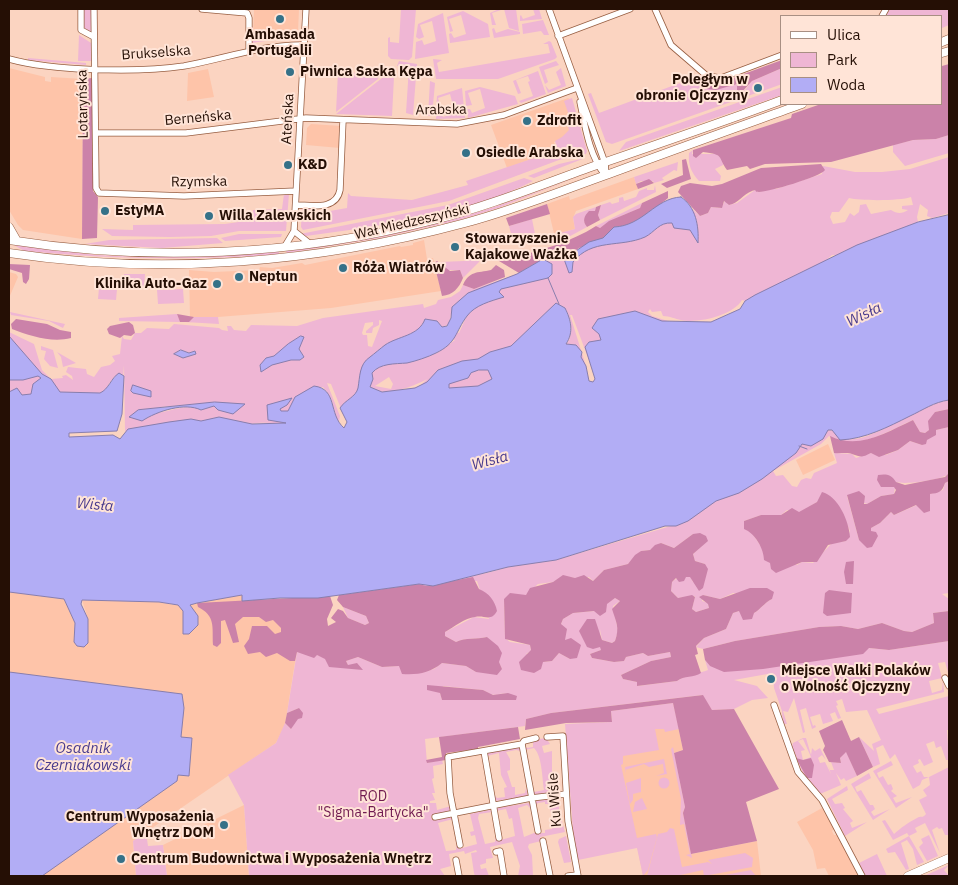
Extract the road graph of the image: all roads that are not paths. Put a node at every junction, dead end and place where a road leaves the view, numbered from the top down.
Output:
1 (81, 9) edge
2 (94, 9) edge
3 (202, 9) edge
4 (306, 9) edge
5 (548, 9) edge
6 (630, 9) edge
7 (655, 9) edge
8 (558, 36) junction
9 (94, 37) junction
10 (304, 45) junction
11 (249, 52) junction
12 (780, 56) edge
13 (9, 59) edge
14 (95, 69) junction
15 (578, 91) junction
16 (780, 101) edge
17 (799, 105) edge
18 (300, 118) junction
19 (343, 120) junction
20 (97, 134) junction
21 (601, 164) junction
22 (606, 175) junction
23 (296, 191) junction
24 (103, 195) joint
25 (296, 205) junction
26 (9, 228) edge
27 (294, 230) junction
28 (13, 240) edge
29 (309, 243) junction
30 (9, 245) edge
31 (285, 246) junction
32 (12, 253) edge
33 (945, 678) dead end
34 (949, 686) edge
35 (774, 705) dead end
36 (547, 736) dead end
37 (536, 738) dead end
38 (522, 744) junction
39 (484, 751) junction
40 (566, 794) junction
41 (531, 798) junction
42 (492, 806) junction
43 (454, 813) junction
44 (435, 817) dead end
45 (538, 831) dead end
46 (499, 838) dead end
47 (543, 841) dead end
48 (460, 845) dead end
49 (496, 852) dead end
50 (949, 858) edge
51 (456, 860) dead end
52 (578, 875) edge
53 (459, 876) edge
54 (504, 876) edge
55 (550, 876) edge
56 (568, 876) edge
57 (862, 876) edge
58 (908, 876) edge

1 - 9 street
2 - 9 street, Lotaryńska
3 - 11 street
4 - 10 street, Ateńska
5 - 8 street
6 - 8 street
7 - 12 street
8 - 15 street
9 - 14 street, Lotaryńska
10 - 11 street, Brukselska
10 - 18 street, Ateńska
11 - 14 street, Brukselska
13 - 14 street, Brukselska
14 - 20 street, Lotaryńska
15 - 19 street, Arabska
15 - 21 street
16 - 21 main road, Wał Miedzeszyński
17 - 22 main road, Wał Miedzeszyński
18 - 19 street, Arabska
18 - 20 street, Berneńska
18 - 23 street, Ateńska
19 - 25 street
20 - 24 street, Lotaryńska
21 - 22 street
21 - 29 main road, Wał Miedzeszyński
22 - 32 main road, Wał Miedzeszyński
23 - 24 street, Rzymska
23 - 25 street, Ateńska
25 - 27 street, Ateńska
26 - 28 main road
27 - 29 street
27 - 31 street, Ateńska
28 - 31 main road, Wał Miedzeszyński
29 - 31 main road, Wał Miedzeszyński
30 - 32 main road
33 - 34 street
35 - 57 street
36 - 40 street, Ku Wiśle
37 - 38 street
38 - 39 street
38 - 41 street
39 - 42 street
39 - 43 street
40 - 41 street
40 - 52 street, Ku Wiśle
41 - 42 street
41 - 45 street
42 - 43 street
42 - 46 street
43 - 44 street
43 - 48 street
47 - 55 street
49 - 54 street
50 - 58 main road
51 - 53 street
52 - 56 street

